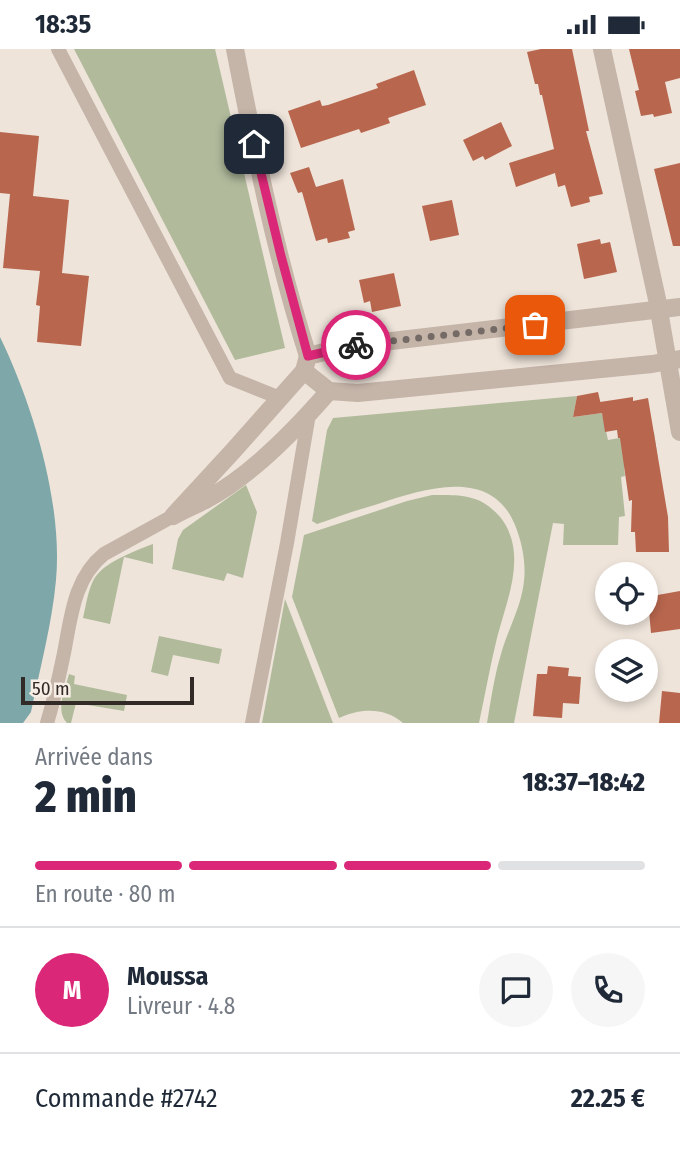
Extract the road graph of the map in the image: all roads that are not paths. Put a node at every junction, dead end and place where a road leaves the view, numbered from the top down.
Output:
1 (58, 49) edge
2 (235, 49) edge
3 (602, 49) edge
4 (680, 307) edge
5 (659, 310) junction
6 (674, 360) edge
7 (306, 363) junction
8 (329, 391) junction
9 (280, 398) junction
10 (309, 414) junction
11 (680, 432) edge
12 (173, 516) junction
13 (47, 723) edge
14 (252, 723) edge

1 - 9 lane
2 - 7 street
3 - 5 street
4 - 5 street
5 - 6 street
5 - 7 street
6 - 8 street
6 - 11 street
7 - 8 street
7 - 9 street
8 - 10 street
9 - 12 street
10 - 12 street
10 - 14 lane
12 - 13 lane

